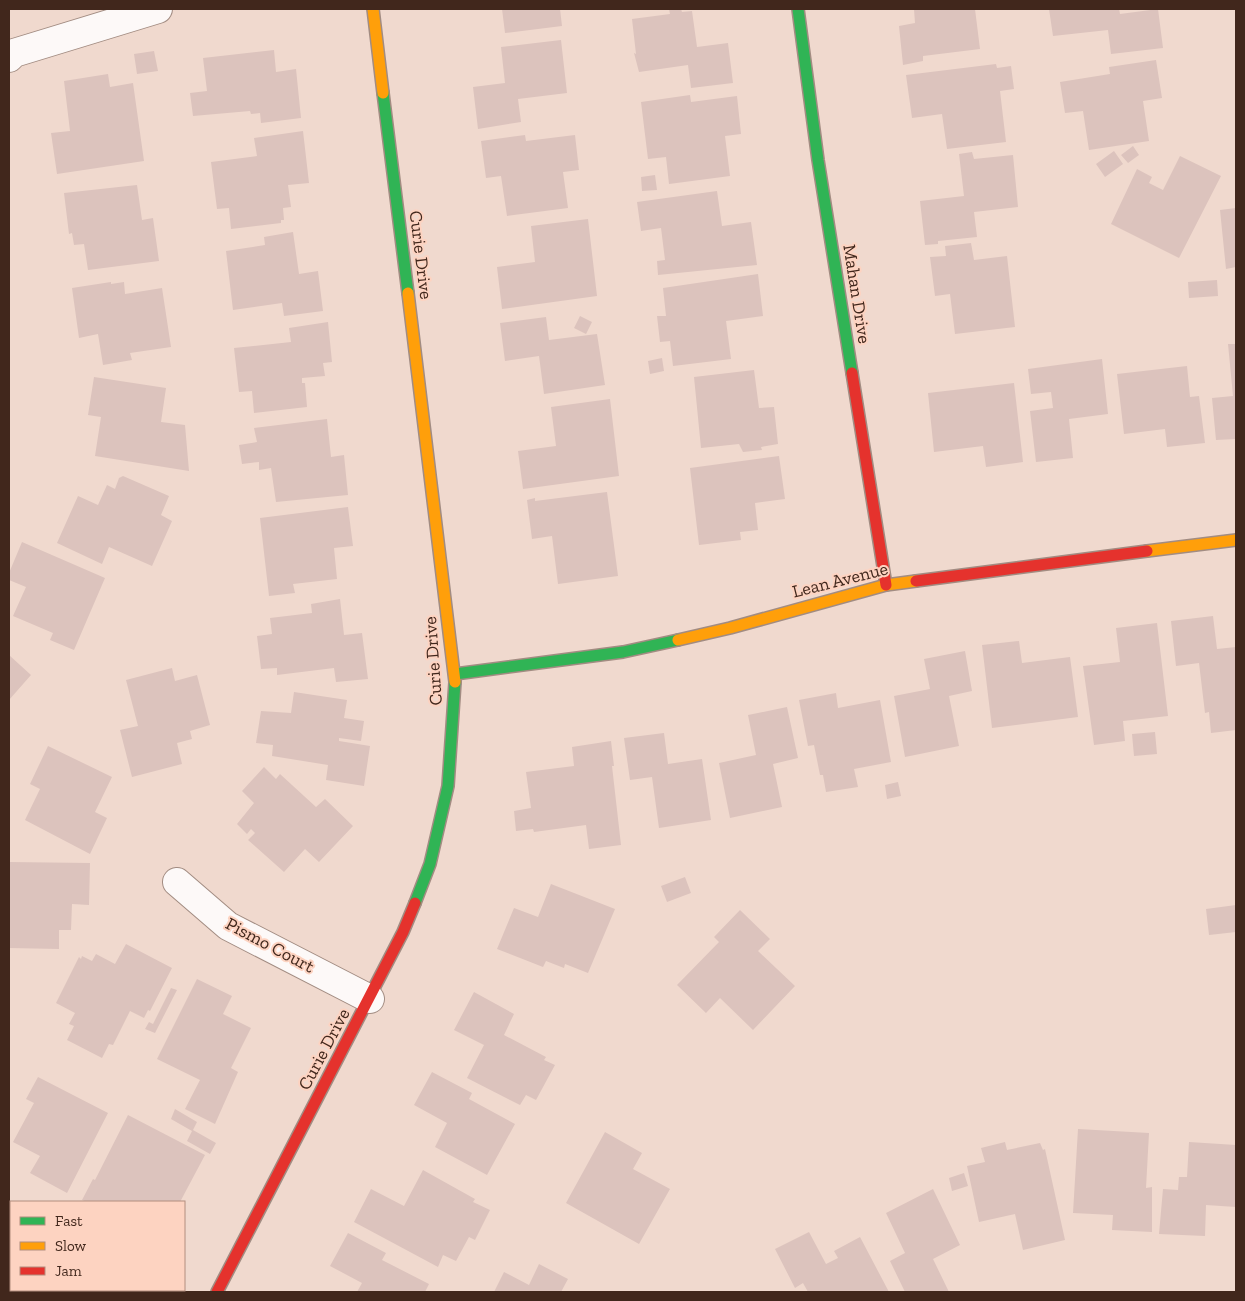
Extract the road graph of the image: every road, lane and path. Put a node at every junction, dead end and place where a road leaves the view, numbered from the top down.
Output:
1 (158, 9) edge
2 (373, 9) edge
3 (798, 9) edge
4 (9, 58) edge
5 (1236, 540) edge
6 (886, 585) junction
7 (456, 674) junction
8 (177, 882) dead end
9 (370, 1000) junction
10 (217, 1292) edge

1 - 4 street
2 - 7 street, Curie Drive
3 - 6 street, Mahan Drive
5 - 6 street, Lean Avenue
6 - 7 street, Lean Avenue
7 - 9 street, Curie Drive
8 - 9 street, Pismo Court
9 - 10 street, Curie Drive

